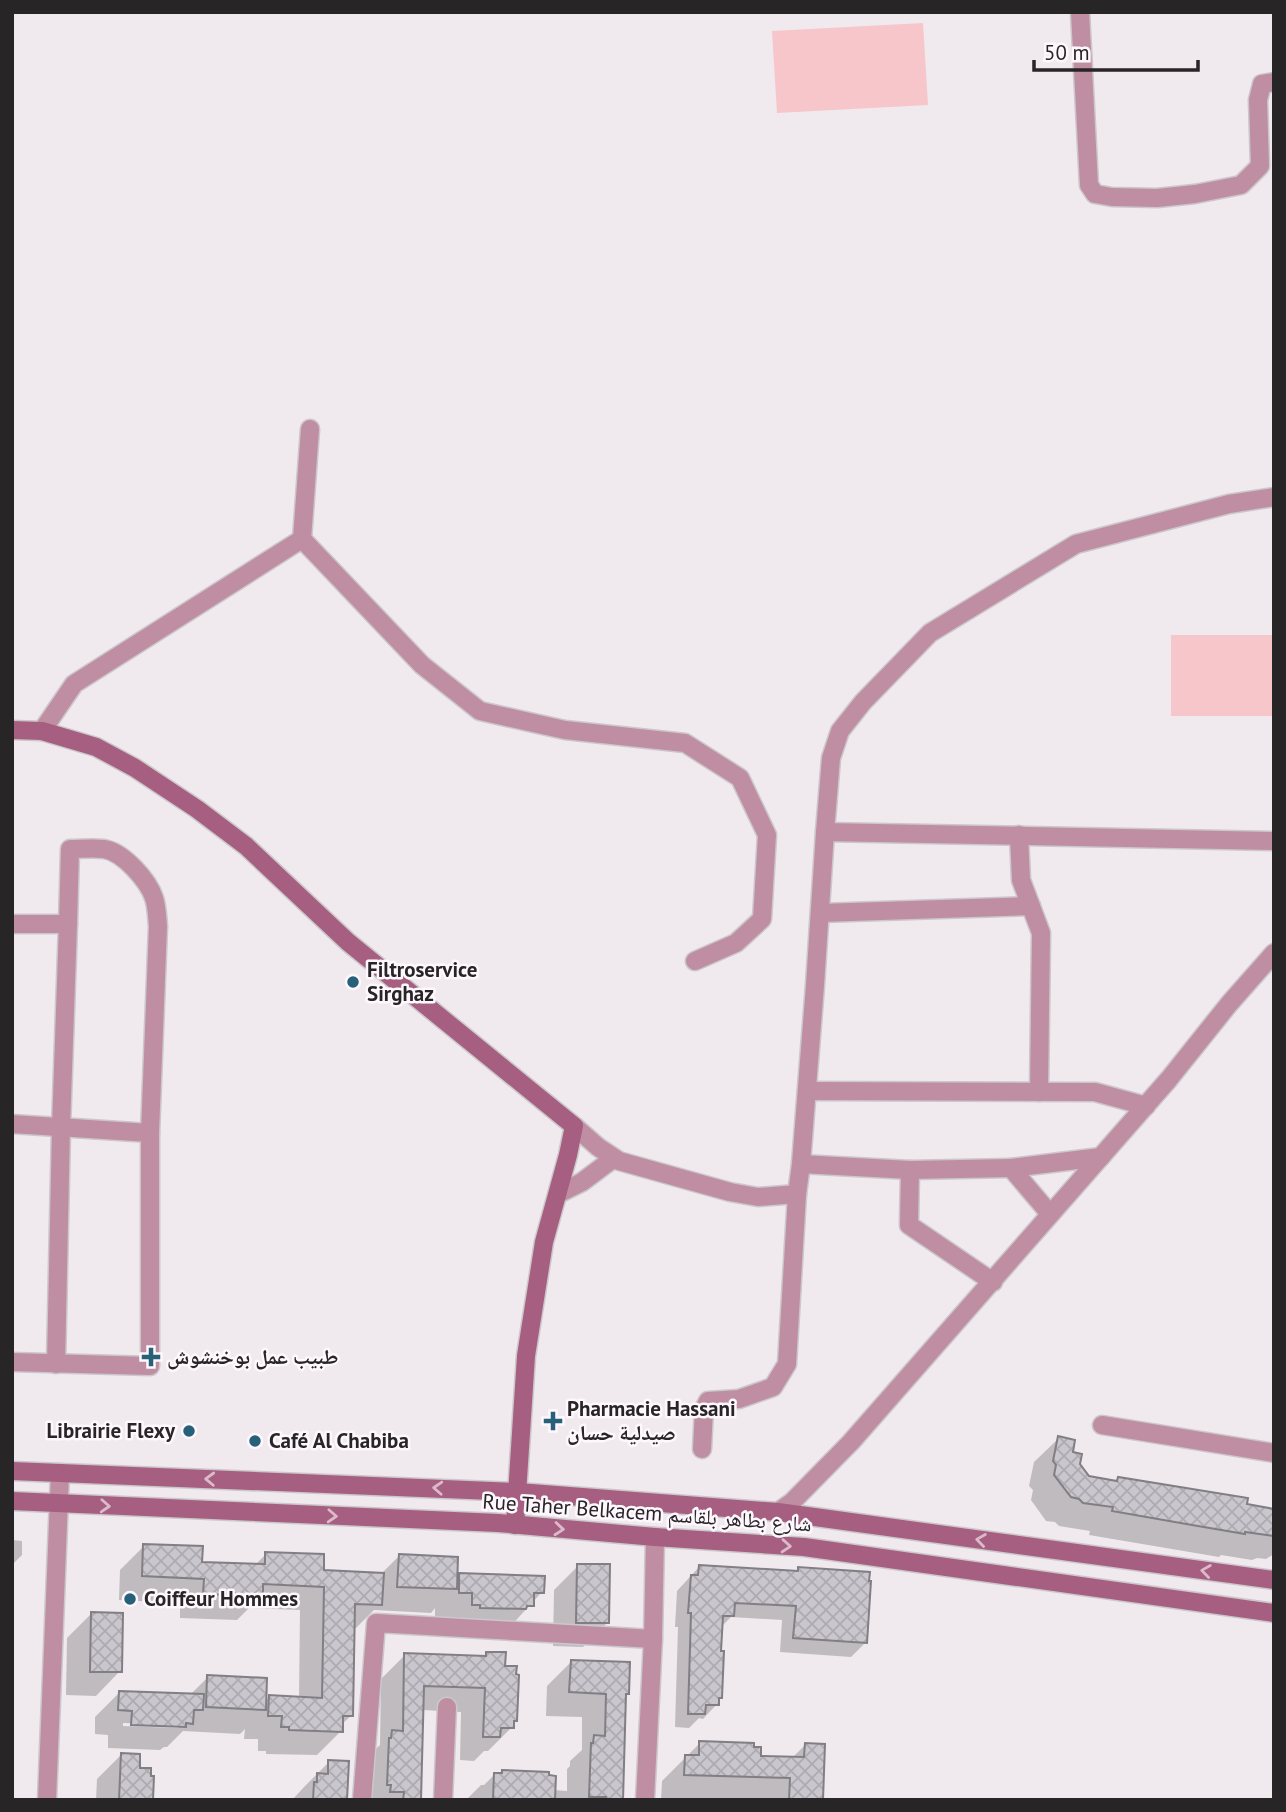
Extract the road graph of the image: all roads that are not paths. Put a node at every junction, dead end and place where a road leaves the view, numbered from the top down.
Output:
1 (1080, 12) edge
2 (1274, 82) edge
3 (1267, 170) edge
4 (310, 429) dead end
5 (1274, 497) edge
6 (302, 539) junction
7 (12, 730) edge
8 (42, 731) junction
9 (825, 832) junction
10 (1019, 835) junction
11 (1274, 841) edge
12 (1031, 906) junction
13 (820, 913) junction
14 (12, 924) edge
15 (68, 924) junction
16 (1274, 953) edge
17 (695, 961) dead end
18 (807, 1091) junction
19 (1039, 1092) junction
20 (1146, 1106) junction
21 (12, 1124) edge
22 (575, 1126) junction
23 (61, 1128) junction
24 (150, 1133) junction
25 (1101, 1157) junction
26 (614, 1158) junction
27 (801, 1164) junction
28 (1011, 1168) junction
29 (910, 1170) junction
30 (797, 1194) junction
31 (558, 1195) junction
32 (1050, 1214) junction
33 (993, 1282) junction
34 (12, 1362) edge
35 (56, 1364) junction
36 (1102, 1425) dead end
37 (702, 1449) dead end
38 (1274, 1453) edge
39 (12, 1471) edge
40 (60, 1473) junction
41 (518, 1492) junction
42 (12, 1501) edge
43 (58, 1503) junction
44 (778, 1512) junction
45 (515, 1525) junction
46 (655, 1537) junction
47 (1274, 1580) edge
48 (1274, 1613) edge
49 (653, 1639) junction
50 (447, 1707) dead end
51 (47, 1800) edge
52 (362, 1800) edge
53 (443, 1800) edge
54 (645, 1800) edge

1 - 3 street
2 - 3 street
4 - 6 street
5 - 9 street
6 - 8 street
6 - 17 street
7 - 8 main road
8 - 22 main road
9 - 10 street
9 - 13 street
10 - 11 street
10 - 12 street
12 - 13 street
12 - 19 street
13 - 18 street
14 - 15 street
15 - 23 street
15 - 24 street
16 - 20 street
18 - 19 street
18 - 27 street
19 - 20 street
20 - 25 street
21 - 23 street
22 - 26 street
22 - 31 main road
23 - 24 street
23 - 35 street
24 - 35 street
25 - 28 street
25 - 32 street
26 - 30 street
26 - 31 street
27 - 29 street
27 - 30 street
28 - 29 street
28 - 32 street
29 - 33 street
30 - 37 street
31 - 41 main road
32 - 33 street
33 - 44 street
34 - 35 street
36 - 38 street
39 - 40 main road, Rue Taher Belkacem شارع بطاهر بلقاسم
41 -> 40 main road, Rue Taher Belkacem شارع بطاهر بلقاسم
40 - 43 street
41 - 44 main road, Rue Taher Belkacem شارع بطاهر بلقاسم
41 - 45 main road
42 - 43 main road, Rue Taher Belkacem شارع بطاهر بلقاسم
43 -> 45 main road, Rue Taher Belkacem شارع بطاهر بلقاسم
43 - 51 street
47 -> 44 main road, Rue Taher Belkacem شارع بطاهر بلقاسم
45 -> 46 main road, Rue Taher Belkacem شارع بطاهر بلقاسم
46 -> 48 main road, Rue Taher Belkacem شارع بطاهر بلقاسم
46 - 49 street
49 - 52 street
49 - 54 street
50 - 53 street

